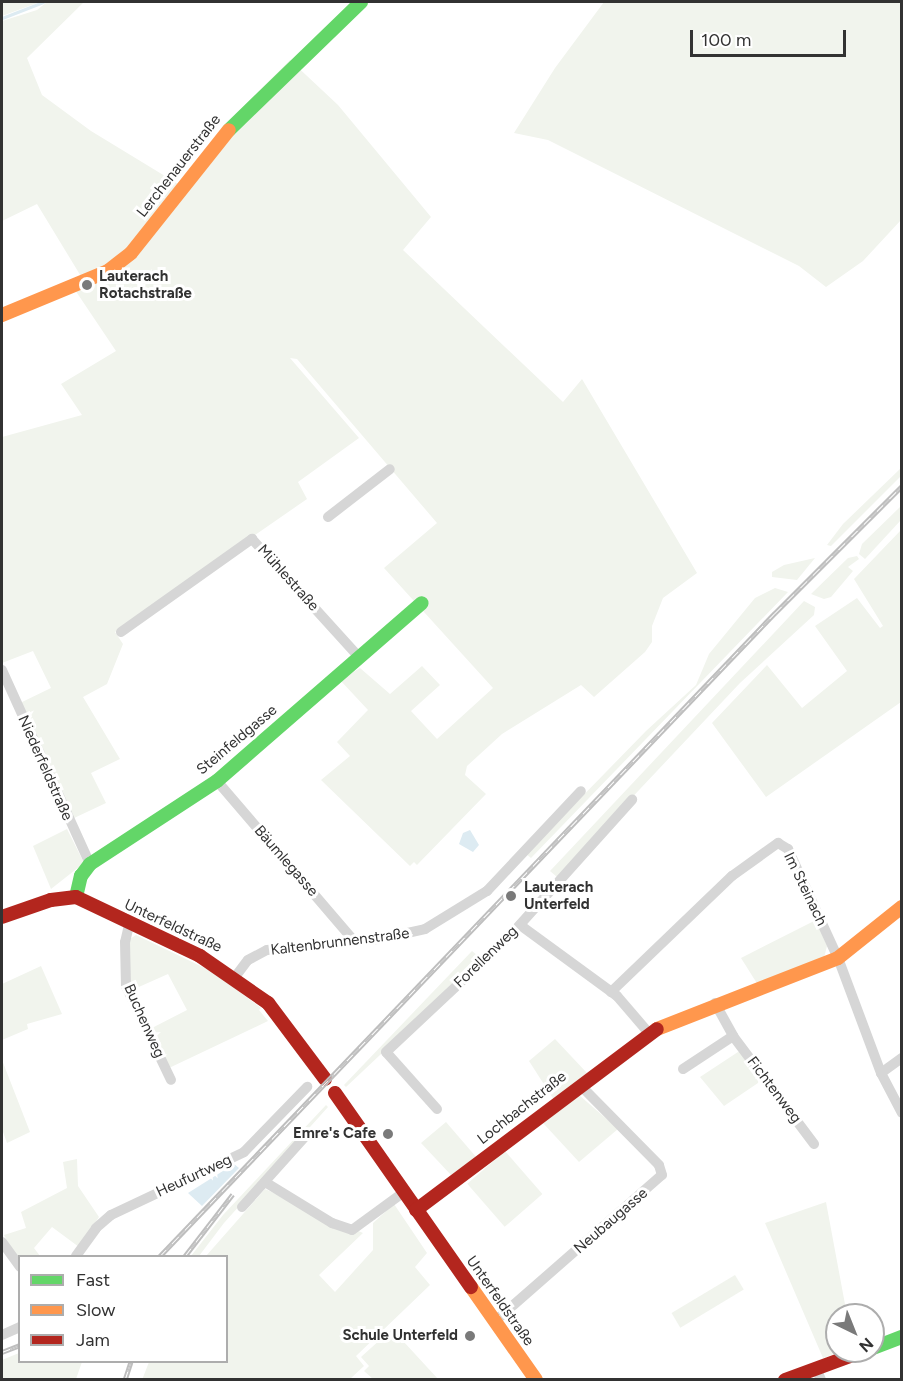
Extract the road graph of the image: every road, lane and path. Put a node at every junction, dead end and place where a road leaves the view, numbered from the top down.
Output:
1 (361, 2) edge
2 (2, 315) edge
3 (390, 470) dead end
4 (328, 517) dead end
5 (422, 603) dead end
6 (121, 632) dead end
7 (360, 657) junction
8 (2, 670) edge
9 (217, 781) junction
10 (581, 791) dead end
11 (632, 800) dead end
12 (90, 864) junction
13 (76, 897) junction
14 (902, 908) edge
15 (2, 918) edge
16 (129, 925) junction
17 (520, 925) junction
18 (355, 942) junction
19 (838, 958) junction
20 (236, 977) junction
21 (611, 992) junction
22 (715, 1003) junction
23 (648, 1032) junction
24 (733, 1036) junction
25 (902, 1058) edge
26 (683, 1069) dead end
27 (881, 1072) junction
28 (325, 1079) dead end
29 (171, 1080) dead end
30 (580, 1085) junction
31 (307, 1087) dead end
32 (335, 1093) dead end
33 (437, 1109) dead end
34 (902, 1113) edge
35 (304, 1138) dead end
36 (814, 1144) dead end
37 (265, 1182) junction
38 (404, 1192) junction
39 (242, 1207) dead end
40 (416, 1210) junction
41 (2, 1242) edge
42 (77, 1255) edge
43 (18, 1264) edge
44 (494, 1322) junction
45 (18, 1328) edge
46 (2, 1335) edge
47 (902, 1337) edge
48 (885, 1343) edge
49 (841, 1363) edge
50 (819, 1374) edge
51 (536, 1380) edge
52 (784, 1380) edge

1 - 2 street, Lerchenauerstraße
3 - 4 street
5 - 7 street, Steinfeldgasse
6 - 7 street, Mühlestraße
7 - 9 street, Steinfeldgasse
8 - 12 street, Niederfeldstraße
9 - 12 street, Steinfeldgasse
9 - 18 street, Bäumlegasse
10 - 18 street, Kaltenbrunnenstraße
11 - 17 street, Forellenweg
12 - 13 street
13 - 15 street
13 - 16 street, Unterfeldstraße
14 - 19 street, Lochbachstraße
16 - 20 street, Unterfeldstraße
16 - 29 street, Buchenweg
17 - 21 street
17 - 33 street, Forellenweg
18 - 20 street, Kaltenbrunnenstraße
19 - 21 street, Im Steinach
19 - 22 street, Lochbachstraße
19 - 27 street, Im Steinach
20 - 28 street, Unterfeldstraße
21 - 23 street
22 - 23 street, Lochbachstraße
22 - 24 street, Fichtenweg
23 - 30 street, Lochbachstraße
24 - 26 street
24 - 36 street, Fichtenweg
25 - 27 street
27 - 34 street, Im Steinach
30 - 40 street, Lochbachstraße
30 - 44 street, Neubaugasse
31 - 42 street, Heufurtweg
32 - 38 street, Unterfeldstraße
35 - 37 street
37 - 38 street
37 - 39 street
38 - 40 street, Unterfeldstraße
40 - 44 street, Unterfeldstraße
41 - 43 street
44 - 51 street, Unterfeldstraße
45 - 46 street
47 - 48 street
49 - 50 street
50 - 52 street

